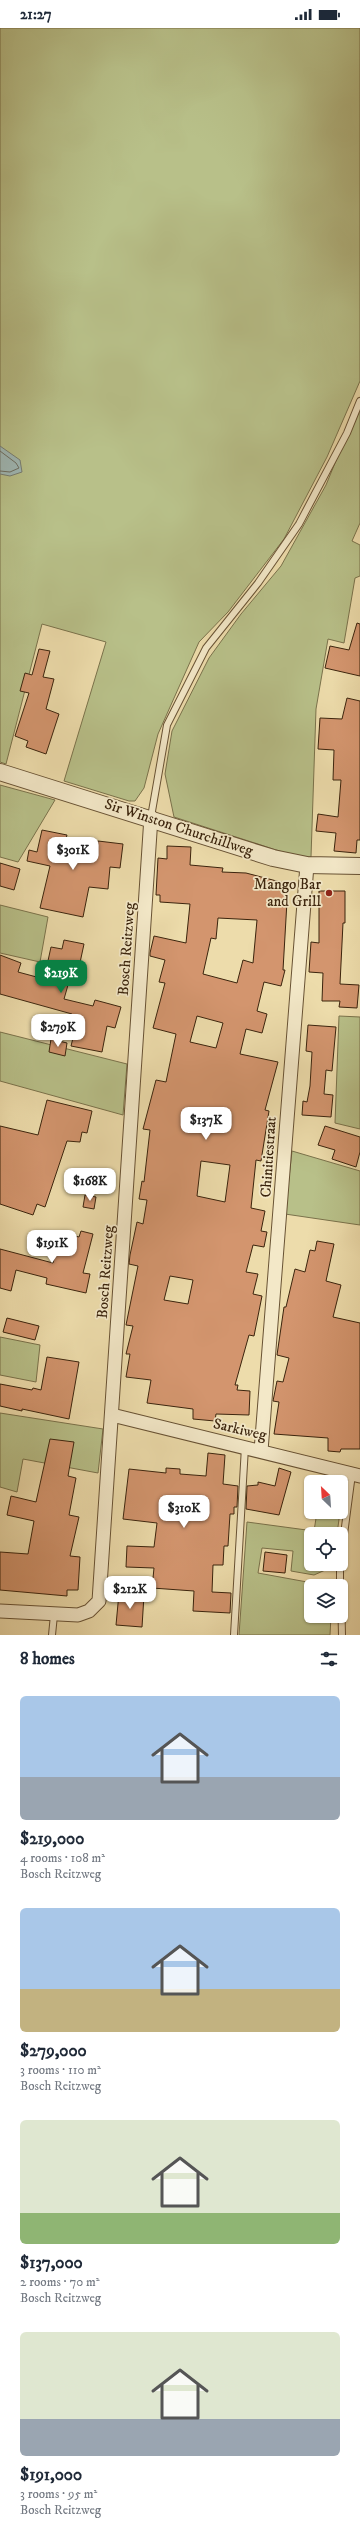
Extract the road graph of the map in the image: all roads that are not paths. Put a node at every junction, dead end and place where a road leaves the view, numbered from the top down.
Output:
1 (360, 401) edge
2 (0, 772) edge
3 (151, 818) junction
4 (307, 865) junction
5 (360, 866) edge
6 (112, 1416) junction
7 (245, 1447) junction
8 (261, 1451) junction
9 (356, 1475) edge
10 (346, 1527) edge
11 (0, 1611) edge
12 (54, 1615) junction
13 (342, 1623) edge
14 (52, 1635) edge
15 (234, 1635) edge
16 (342, 1635) edge

1 - 3 lane
2 - 3 street, Sir Winston Churchillweg
3 - 4 street, Sir Winston Churchillweg
3 - 6 street, Bosch Reitzweg
4 - 5 street, Sir Winston Churchillweg
4 - 8 street, Chinitiestraat
6 - 7 street, Sarkiweg
6 - 12 street, Bosch Reitzweg
7 - 8 street, Sarkiweg
7 - 15 lane
8 - 9 street, Sarkiweg
9 - 10 lane
11 - 12 street, Bosch Reitzweg
12 - 14 lane
13 - 16 lane

